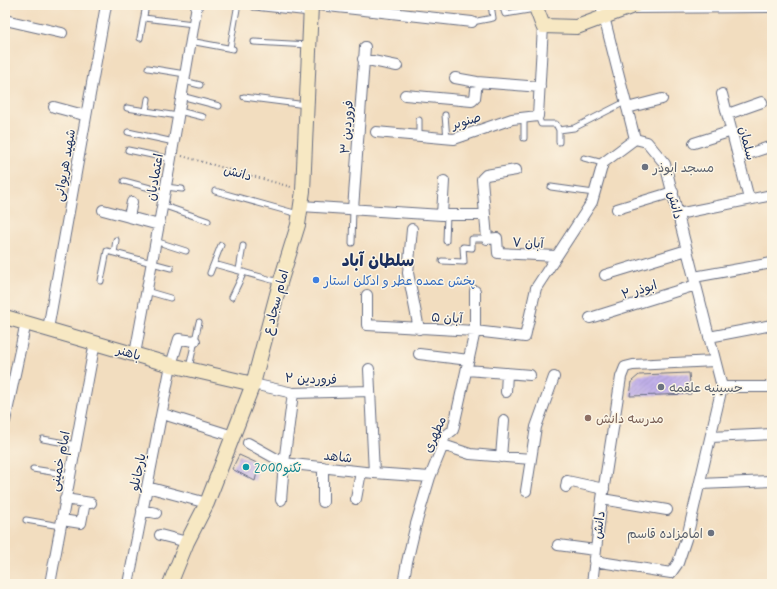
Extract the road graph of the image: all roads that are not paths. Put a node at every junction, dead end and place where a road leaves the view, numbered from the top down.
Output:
1 (106, 5) edge
2 (146, 5) edge
3 (197, 5) edge
4 (490, 5) edge
5 (502, 5) edge
6 (254, 7) dead end
7 (366, 7) edge
8 (536, 7) edge
9 (632, 7) edge
10 (314, 8) edge
11 (772, 8) edge
12 (237, 9) dead end
13 (602, 11) edge
14 (144, 18) junction
15 (5, 20) edge
16 (472, 22) joint
17 (193, 24) junction
18 (543, 26) junction
19 (62, 33) dead end
20 (140, 38) dead end
21 (190, 41) junction
22 (254, 42) dead end
23 (310, 45) junction
24 (365, 47) dead end
25 (364, 59) junction
26 (397, 66) dead end
27 (148, 68) dead end
28 (185, 78) junction
29 (455, 78) dead end
30 (476, 82) junction
31 (200, 85) dead end
32 (540, 86) junction
33 (722, 94) dead end
34 (181, 96) junction
35 (405, 96) dead end
36 (244, 97) dead end
37 (148, 99) dead end
38 (662, 99) dead end
39 (762, 102) dead end
40 (307, 105) junction
41 (626, 105) junction
42 (219, 106) dead end
43 (54, 107) dead end
44 (126, 108) dead end
45 (146, 111) junction
46 (179, 113) junction
47 (728, 114) junction
48 (84, 115) dead end
49 (446, 115) dead end
50 (538, 116) junction
51 (203, 117) dead end
52 (524, 118) junction
53 (419, 120) dead end
54 (559, 130) junction
55 (732, 131) junction
56 (128, 132) dead end
57 (376, 132) dead end
58 (419, 136) junction
59 (524, 138) dead end
60 (447, 139) junction
61 (635, 139) junction
62 (174, 142) junction
63 (559, 142) dead end
64 (694, 143) dead end
65 (772, 146) edge
66 (128, 150) dead end
67 (171, 156) junction
68 (739, 157) junction
69 (584, 158) dead end
70 (603, 163) junction
71 (516, 170) dead end
72 (124, 181) dead end
73 (444, 181) dead end
74 (551, 187) dead end
75 (165, 189) junction
76 (182, 190) dead end
77 (215, 191) dead end
78 (673, 192) junction
79 (594, 193) junction
80 (772, 195) edge
81 (749, 199) junction
82 (132, 202) dead end
83 (162, 205) junction
84 (353, 209) junction
85 (617, 209) dead end
86 (103, 210) dead end
87 (300, 210) junction
88 (678, 214) junction
89 (445, 215) junction
90 (485, 215) junction
91 (129, 217) junction
92 (208, 221) dead end
93 (159, 225) junction
94 (412, 229) dead end
95 (116, 240) dead end
96 (487, 240) junction
97 (446, 241) dead end
98 (156, 242) junction
99 (352, 243) dead end
100 (220, 245) dead end
101 (244, 246) dead end
102 (687, 250) junction
103 (186, 251) dead end
104 (114, 253) junction
105 (556, 256) junction
106 (442, 261) dead end
107 (151, 263) junction
108 (772, 263) edge
109 (214, 264) junction
110 (171, 268) dead end
111 (241, 271) junction
112 (210, 273) dead end
113 (605, 275) dead end
114 (101, 281) dead end
115 (695, 281) junction
116 (280, 282) junction
117 (146, 291) junction
118 (475, 291) dead end
119 (367, 295) dead end
120 (232, 297) dead end
121 (170, 298) dead end
122 (5, 317) edge
123 (590, 318) dead end
124 (26, 322) junction
125 (198, 322) dead end
126 (772, 325) edge
127 (48, 329) junction
128 (419, 329) junction
129 (475, 332) junction
130 (709, 337) junction
131 (195, 341) junction
132 (95, 342) junction
133 (134, 354) junction
134 (419, 354) dead end
135 (469, 360) junction
136 (715, 361) junction
137 (171, 365) junction
138 (369, 369) dead end
139 (189, 370) junction
140 (467, 370) junction
141 (507, 373) junction
142 (530, 375) dead end
143 (554, 377) dead end
144 (253, 384) junction
145 (722, 387) junction
146 (772, 387) edge
147 (370, 391) junction
148 (506, 392) dead end
149 (293, 393) junction
150 (163, 414) junction
151 (504, 420) dead end
152 (5, 421) edge
153 (772, 434) edge
154 (233, 436) junction
155 (711, 437) junction
156 (43, 439) dead end
157 (248, 443) dead end
158 (76, 445) junction
159 (443, 445) junction
160 (501, 457) junction
161 (531, 459) junction
162 (284, 463) junction
163 (323, 467) junction
164 (33, 469) dead end
165 (361, 472) junction
166 (374, 473) junction
167 (70, 476) junction
168 (430, 477) junction
169 (772, 481) edge
170 (700, 484) junction
171 (147, 487) junction
172 (566, 487) dead end
173 (604, 489) junction
174 (526, 491) dead end
175 (66, 499) junction
176 (356, 499) dead end
177 (602, 499) junction
178 (281, 500) dead end
179 (323, 502) dead end
180 (207, 503) junction
181 (142, 510) junction
182 (667, 510) dead end
183 (156, 513) dead end
184 (26, 520) dead end
185 (61, 523) junction
186 (160, 535) dead end
187 (188, 542) junction
188 (558, 545) dead end
189 (595, 550) junction
190 (594, 561) junction
191 (50, 584) edge
192 (128, 584) edge
193 (170, 584) edge
194 (403, 584) edge
195 (592, 584) edge

1 - 127 street, شهید هریوانی
2 - 14 lane
3 - 17 street, اعتمادیان
4 - 16 lane
5 - 8 lane
6 - 10 lane
7 - 10 street
7 - 16 street
8 - 18 street
9 - 11 street
9 - 13 street
10 - 23 street, امام سجاد ع
12 - 21 lane
13 - 18 street
13 - 41 street
14 - 17 lane
14 - 20 lane
15 - 19 street
17 - 21 street, اعتمادیان
18 - 32 street
21 - 28 street, اعتمادیان
22 - 23 lane
23 - 40 street, امام سجاد ع
24 - 25 street, فروردین ۳
25 - 26 street
25 - 84 street, فروردین ۳
27 - 28 lane
28 - 31 lane
28 - 34 street, اعتمادیان
29 - 30 street
30 - 32 street
30 - 35 street
32 - 50 street
33 - 47 street, سلمان
34 - 42 lane
34 - 46 street, اعتمادیان
36 - 40 lane
37 - 45 lane
38 - 41 street
39 - 47 street
40 - 87 street, امام سجاد ع
41 - 54 lane
41 - 61 street
43 - 48 street, شهید هریوانی
44 - 45 lane
45 - 46 lane
46 - 51 lane
46 - 62 street, اعتمادیان
47 - 55 street, سلمان
49 - 60 lane
50 - 52 street, صنوبر
50 - 54 lane
52 - 59 lane
52 - 60 street, صنوبر
53 - 58 lane
54 - 63 lane
55 - 64 street
55 - 68 street, سلمان
56 - 62 lane
57 - 58 street, صنوبر
58 - 60 street, صنوبر
61 - 70 street
61 - 78 street, دانش
62 - 67 street, اعتمادیان
65 - 68 street
66 - 67 lane
67 - 75 street, اعتمادیان
68 - 81 street, سلمان
69 - 70 lane
70 - 79 street
71 - 90 street
72 - 75 lane
73 - 89 street
74 - 79 lane
75 - 76 lane
75 - 83 street, اعتمادیان
77 - 87 lane
78 - 85 street
78 - 88 street, دانش
79 - 105 street
80 - 81 street
81 - 88 street
82 - 91 street
83 - 92 lane
83 - 93 street, اعتمادیان
84 - 87 street
84 - 89 street
84 - 99 lane
86 - 91 street
87 - 116 street, امام سجاد ع
88 - 102 street, دانش
89 - 90 street
89 - 97 lane
90 - 96 street
91 - 93 street
93 - 98 street, اعتمادیان
94 - 128 street
95 - 104 lane
96 - 105 street, آبان ۷
96 - 106 lane
98 - 103 lane
98 - 107 street, اعتمادیان
100 - 109 lane
101 - 111 lane
102 - 113 street
102 - 115 street, دانش
104 - 107 lane
104 - 114 lane
105 - 129 street, آبان ۵
107 - 110 lane
107 - 117 street, اعتمادیان
108 - 115 street, ابوذر ۲
109 - 111 lane
109 - 112 lane
111 - 116 lane
111 - 120 lane
115 - 123 street, ابوذر ۲
115 - 130 street, دانش
116 - 144 street, امام سجاد ع
117 - 121 lane
117 - 133 street, اعتمادیان
118 - 129 street, مطهری
119 - 128 street, آبان ۵
122 - 124 street, باهنر
124 - 127 street, باهنر
124 - 152 street
125 - 131 lane
126 - 130 street
127 - 132 street, باهنر
128 - 129 street, آبان ۵
129 - 135 street, مطهری
130 - 136 street, دانش
131 - 137 street, یارجانلو
131 - 139 lane
132 - 133 street, باهنر
132 - 158 street, امام خمینی
133 - 137 street, باهنر
134 - 135 street
135 - 140 street, مطهری
136 - 145 street, دانش
136 - 173 street, دانش
137 - 139 street, باهنر
137 - 150 street, یارجانلو
138 - 147 street
139 - 144 street, باهنر
140 - 141 street
140 - 159 street, مطهری
141 - 142 street
141 - 148 street
143 - 161 street
144 - 149 street, فروردین ۲
144 - 154 street, امام سجاد ع
145 - 146 street
145 - 155 street
147 - 149 street, فروردین ۲
147 - 166 street
149 - 162 street
150 - 154 street
150 - 171 street, یارجانلو
151 - 160 street
153 - 155 street
154 - 180 street, امام سجاد ع
155 - 170 street
156 - 158 lane
157 - 162 street, شاهد
158 - 167 street, امام خمینی
159 - 160 street
159 - 168 street, مطهری
160 - 161 street
161 - 174 street
162 - 163 street, شاهد
162 - 178 street
163 - 165 street, شاهد
163 - 179 street
164 - 167 lane
165 - 166 street, شاهد
165 - 176 street
166 - 168 street, شاهد
167 - 175 street, امام خمینی
168 - 194 street, مطهری
169 - 170 street
170 - 190 street
171 - 180 street
171 - 181 street, یارجانلو
172 - 173 street
173 - 177 street, دانش
175 - 185 street, امام خمینی
175 - 185 street
177 - 182 street
177 - 189 street, دانش
180 - 187 street, امام سجاد ع
181 - 183 street
181 - 192 street, یارجانلو
184 - 185 lane
185 - 191 street, امام خمینی
186 - 187 street
187 - 193 street, امام سجاد ع
188 - 189 street
189 - 190 street, دانش
190 - 195 street, دانش

